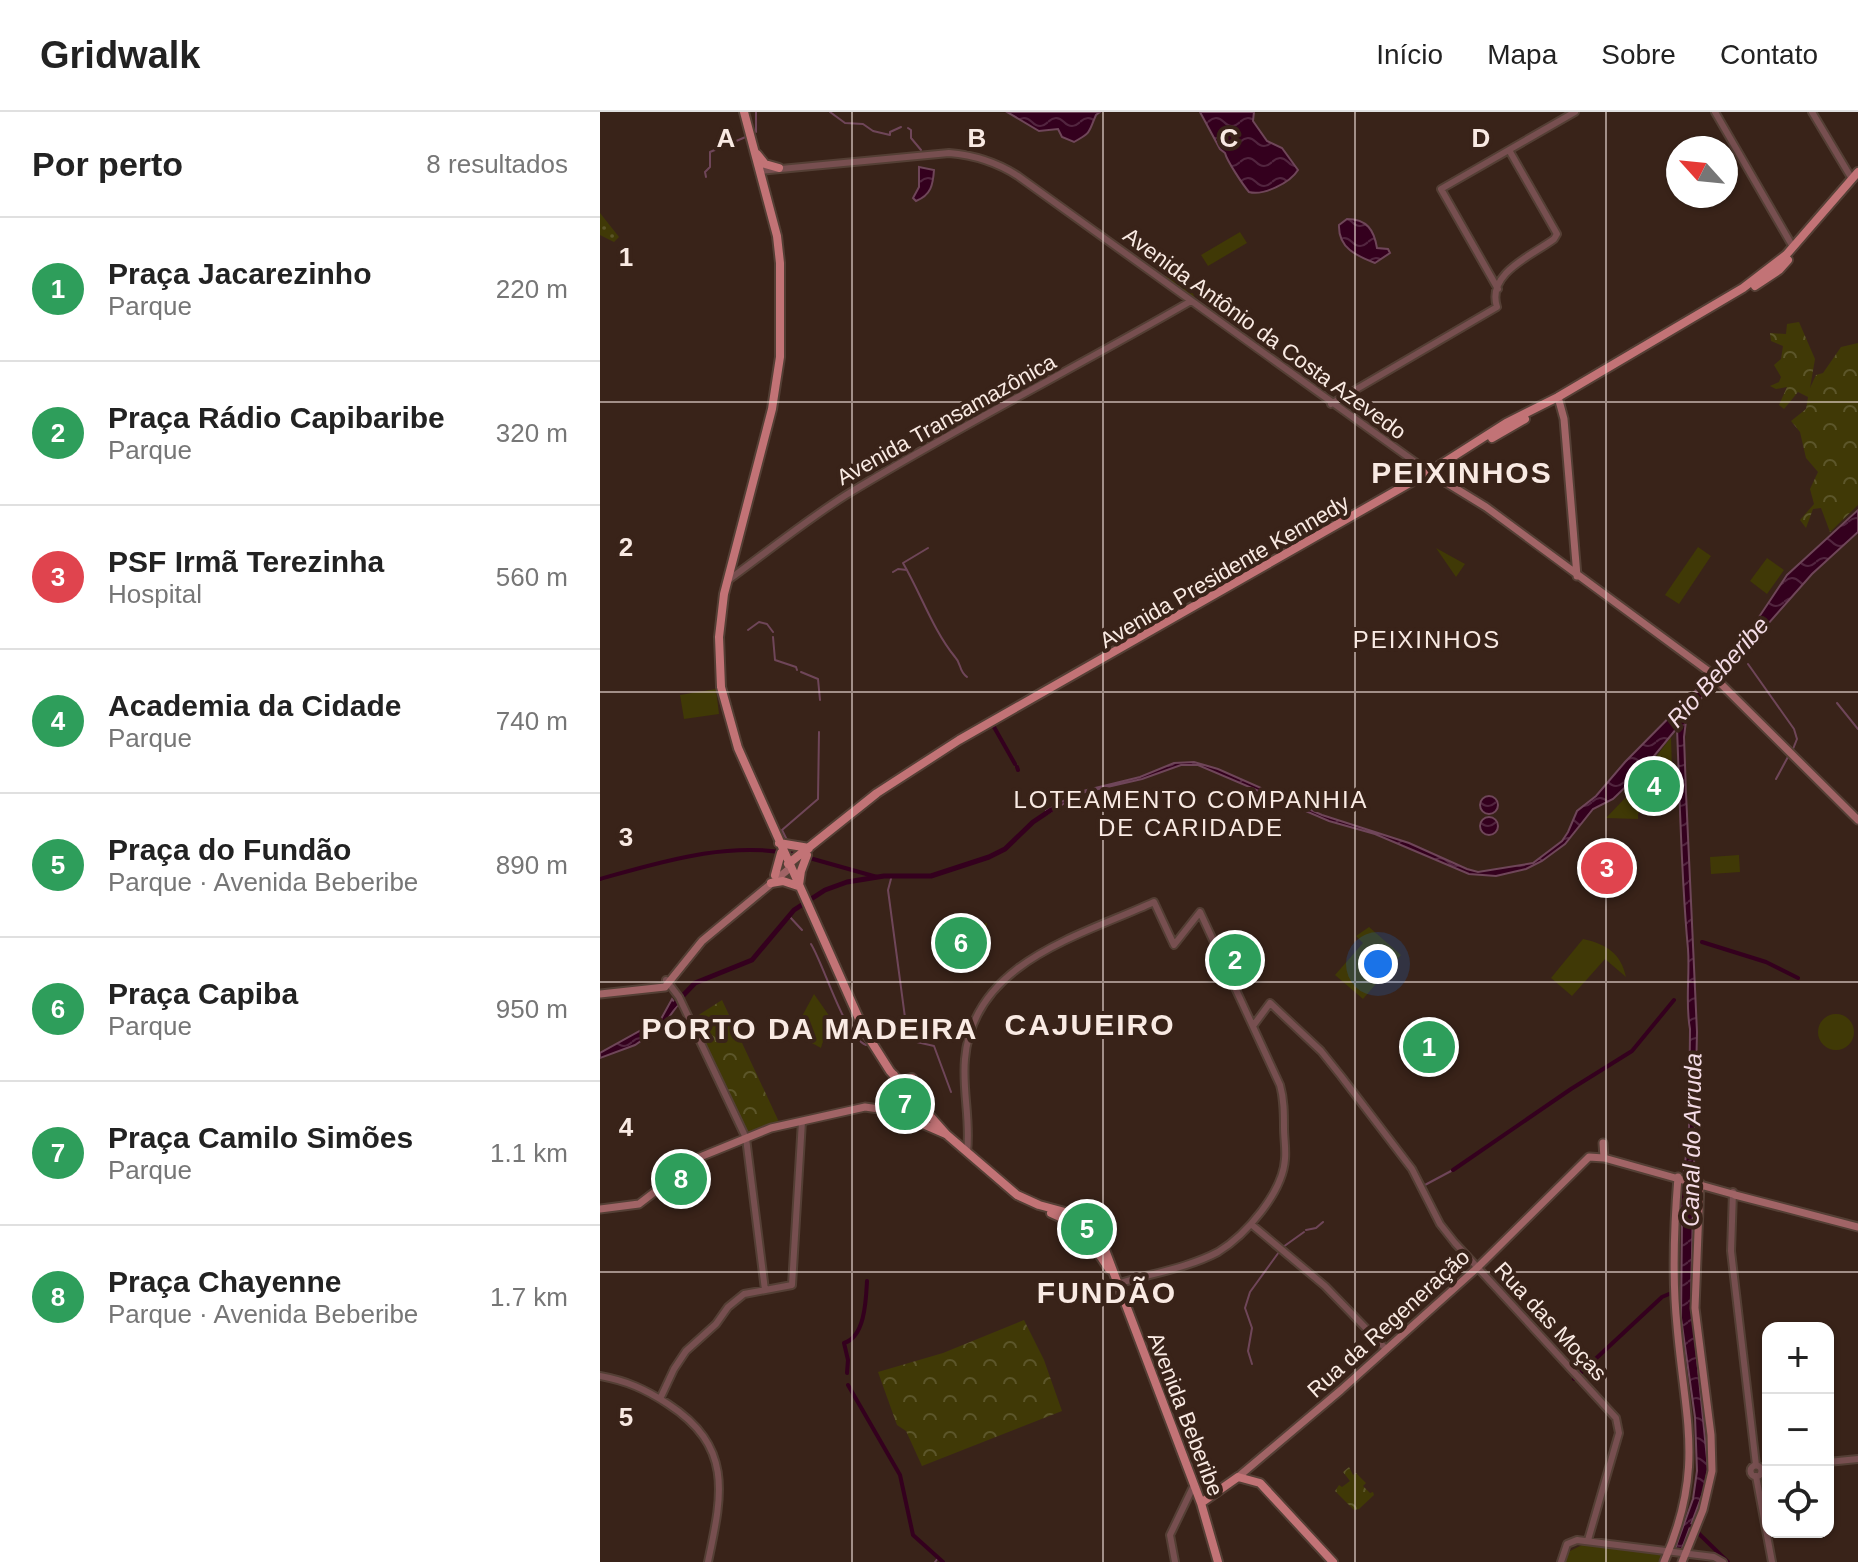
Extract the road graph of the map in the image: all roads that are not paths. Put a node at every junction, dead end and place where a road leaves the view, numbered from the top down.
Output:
1 (744, 112) edge
2 (1575, 112) edge
3 (1715, 112) edge
4 (1812, 112) edge
5 (754, 148) junction
6 (1509, 150) junction
7 (779, 168) junction
8 (760, 171) junction
9 (1856, 177) edge
10 (765, 189) junction
11 (1793, 247) junction
12 (1498, 289) junction
13 (1191, 301) junction
14 (1559, 398) junction
15 (1331, 404) junction
16 (1430, 473) junction
17 (1576, 562) junction
18 (1567, 569) junction
19 (1577, 576) junction
20 (727, 581) junction
21 (1858, 820) edge
22 (836, 827) junction
23 (780, 847) junction
24 (803, 856) junction
25 (773, 879) junction
26 (800, 890) junction
27 (668, 982) junction
28 (602, 993) edge
29 (1253, 1026) junction
30 (887, 1045) dead end
31 (876, 1052) junction
32 (894, 1075) junction
33 (912, 1078) dead end
34 (903, 1085) junction
35 (896, 1096) junction
36 (912, 1098) junction
37 (893, 1112) junction
38 (911, 1119) junction
39 (802, 1121) junction
40 (946, 1134) junction
41 (967, 1137) junction
42 (746, 1138) junction
43 (1603, 1143) dead end
44 (959, 1145) junction
45 (967, 1152) junction
46 (1604, 1158) junction
47 (1587, 1159) junction
48 (1679, 1179) junction
49 (1698, 1184) junction
50 (1734, 1194) junction
51 (600, 1209) edge
52 (1251, 1224) junction
53 (1858, 1227) edge
54 (1102, 1251) junction
55 (1477, 1268) junction
56 (1116, 1282) junction
57 (765, 1290) junction
58 (1386, 1349) junction
59 (600, 1376) edge
60 (660, 1399) junction
61 (1858, 1459) edge
62 (1834, 1461) edge
63 (1256, 1463) junction
64 (1760, 1470) edge
65 (1238, 1477) junction
66 (1260, 1483) junction
67 (1194, 1484) junction
68 (1217, 1494) junction
69 (1201, 1503) junction
70 (1184, 1507) junction
71 (1175, 1522) junction
72 (1180, 1530) dead end
73 (1588, 1540) junction
74 (1316, 1544) junction
75 (1677, 1554) edge
76 (1307, 1555) dead end
77 (1720, 1560) edge
78 (708, 1562) edge
79 (1175, 1562) edge
80 (1218, 1562) edge
81 (1333, 1562) edge
82 (1561, 1562) edge
83 (1664, 1562) edge
84 (1772, 1562) edge

1 - 5 main road
2 - 6 street
3 - 11 street
4 - 9 street
5 - 7 main road
5 - 8 main road
6 - 12 street
6 - 12 street
7 - 8 street, Avenida Antônio da Costa Azevedo
7 - 10 main road
7 - 13 street, Avenida Antônio da Costa Azevedo
8 - 10 main road
9 - 11 main road, Avenida Presidente Kennedy
9 - 14 main road, Avenida Presidente Kennedy
10 - 20 main road
11 - 14 main road, Avenida Presidente Kennedy
12 - 15 street
13 - 15 street, Avenida Antônio da Costa Azevedo
13 - 20 street, Avenida Transamazônica
14 - 16 main road, Avenida Presidente Kennedy
14 - 17 main road
15 - 16 street, Avenida Antônio da Costa Azevedo
16 - 18 main road, Avenida Antônio da Costa Azevedo
16 - 22 main road, Avenida Presidente Kennedy
16 - 22 main road, Avenida Presidente Kennedy
17 - 18 main road
17 - 19 main road
18 - 19 main road, Avenida Antônio da Costa Azevedo
19 - 21 main road, Avenida Antônio da Costa Azevedo
20 - 23 main road
22 - 24 main road, Avenida Presidente Kennedy
23 - 24 main road
23 - 24 main road
23 - 25 main road
24 - 25 main road, Avenida Presidente Kennedy
24 - 26 main road
24 - 26 main road
25 - 26 main road
25 - 27 main road, Avenida Presidente Kennedy
26 - 31 main road
27 - 28 main road
27 - 42 street
29 - 41 street
29 - 52 street
29 - 55 street, Rua das Moças
30 - 31 main road
31 - 32 main road
32 - 34 main road
32 - 35 main road
33 - 34 main road
34 - 36 main road
35 - 36 main road
35 - 37 main road
36 - 38 main road
36 - 40 main road
37 - 38 main road, Avenida Beberibe
37 - 39 main road, Avenida Beberibe
38 - 40 main road, Avenida Beberibe
38 - 54 main road, Avenida Beberibe
39 - 42 main road, Avenida Beberibe
39 - 57 street
40 - 44 main road, Avenida Beberibe
41 - 44 street
41 - 45 street
42 - 51 main road, Avenida Beberibe
42 - 57 street
43 - 46 main road
44 - 45 main road, Avenida Beberibe
45 - 54 main road, Avenida Beberibe
46 - 47 main road
46 - 48 main road
47 - 48 main road
47 - 55 main road, Rua da Regeneração
48 - 49 main road
48 - 75 main road
49 - 50 main road
49 - 75 main road
50 - 53 main road
50 - 64 street
52 - 56 street
52 - 58 street
54 - 56 main road, Avenida Beberibe
55 - 58 main road, Rua da Regeneração
55 - 73 street, Rua das Moças
56 - 67 main road, Avenida Beberibe
57 - 60 street
58 - 63 main road, Rua da Regeneração
59 - 60 street
60 - 78 street
61 - 62 street
63 - 65 main road, Rua da Regeneração
63 - 66 main road
64 - 84 street
65 - 66 main road
65 - 68 main road, Rua da Regeneração
66 - 74 main road
67 - 68 main road
67 - 69 main road, Avenida Beberibe
67 - 70 street
68 - 69 main road, Rua da Regeneração
69 - 70 street
69 - 80 main road, Avenida Beberibe
70 - 71 street
71 - 72 street
71 - 79 street
73 - 75 street
73 - 82 street
74 - 76 main road
74 - 81 main road
75 - 77 street
75 - 83 main road

